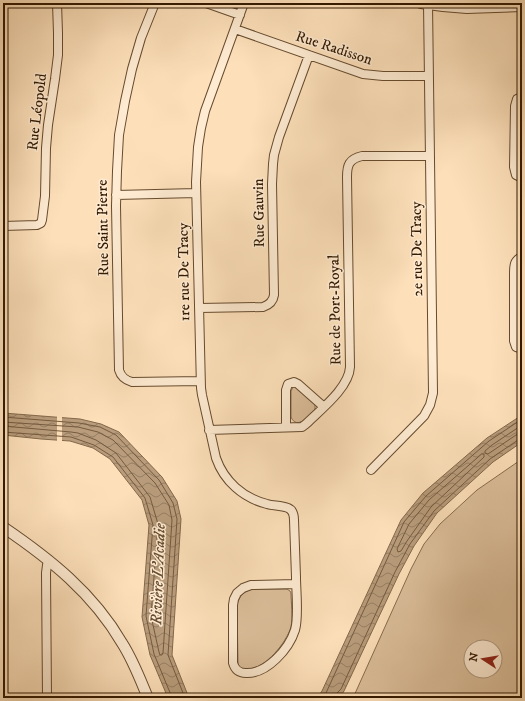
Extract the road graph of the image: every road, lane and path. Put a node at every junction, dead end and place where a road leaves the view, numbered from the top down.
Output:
1 (57, 3) edge
2 (155, 3) edge
3 (206, 3) edge
4 (244, 3) edge
5 (425, 3) edge
6 (522, 6) edge
7 (240, 15) junction
8 (235, 29) junction
9 (309, 55) junction
10 (428, 76) junction
11 (522, 96) edge
12 (429, 156) junction
13 (522, 178) edge
14 (196, 193) junction
15 (116, 195) junction
16 (3, 226) edge
17 (522, 257) edge
18 (199, 308) junction
19 (522, 349) edge
20 (200, 381) junction
21 (324, 407) junction
22 (286, 427) junction
23 (209, 430) junction
24 (371, 470) dead end
25 (3, 527) edge
26 (50, 560) junction
27 (296, 584) junction
28 (47, 698) edge
29 (148, 698) edge

1 - 16 street, Rue Léopold
2 - 15 street, Rue Saint Pierre
3 - 7 street
4 - 7 street, 1re rue De Tracy
5 - 6 street
5 - 10 street, 2e rue De Tracy
7 - 8 street, 1re rue De Tracy
8 - 9 street, Rue Radisson
8 - 14 street, 1re rue De Tracy
9 - 10 street, Rue Radisson
9 - 18 street, Rue Gauvin
10 - 12 street, 2e rue De Tracy
11 - 13 street
12 - 21 street, Rue de Port-Royal
12 - 24 street, 2e rue De Tracy
14 - 15 street
14 - 18 street, 1re rue De Tracy
15 - 20 street, Rue Saint Pierre
17 - 19 street
18 - 20 street, 1re rue De Tracy
20 - 23 street, 1re rue De Tracy
21 - 22 street, Rue de Port-Royal
21 - 22 street
22 - 23 street, Rue de Port-Royal
23 - 27 street, 1re rue De Tracy
25 - 26 street
26 - 28 street
26 - 29 street
27 - 27 street

